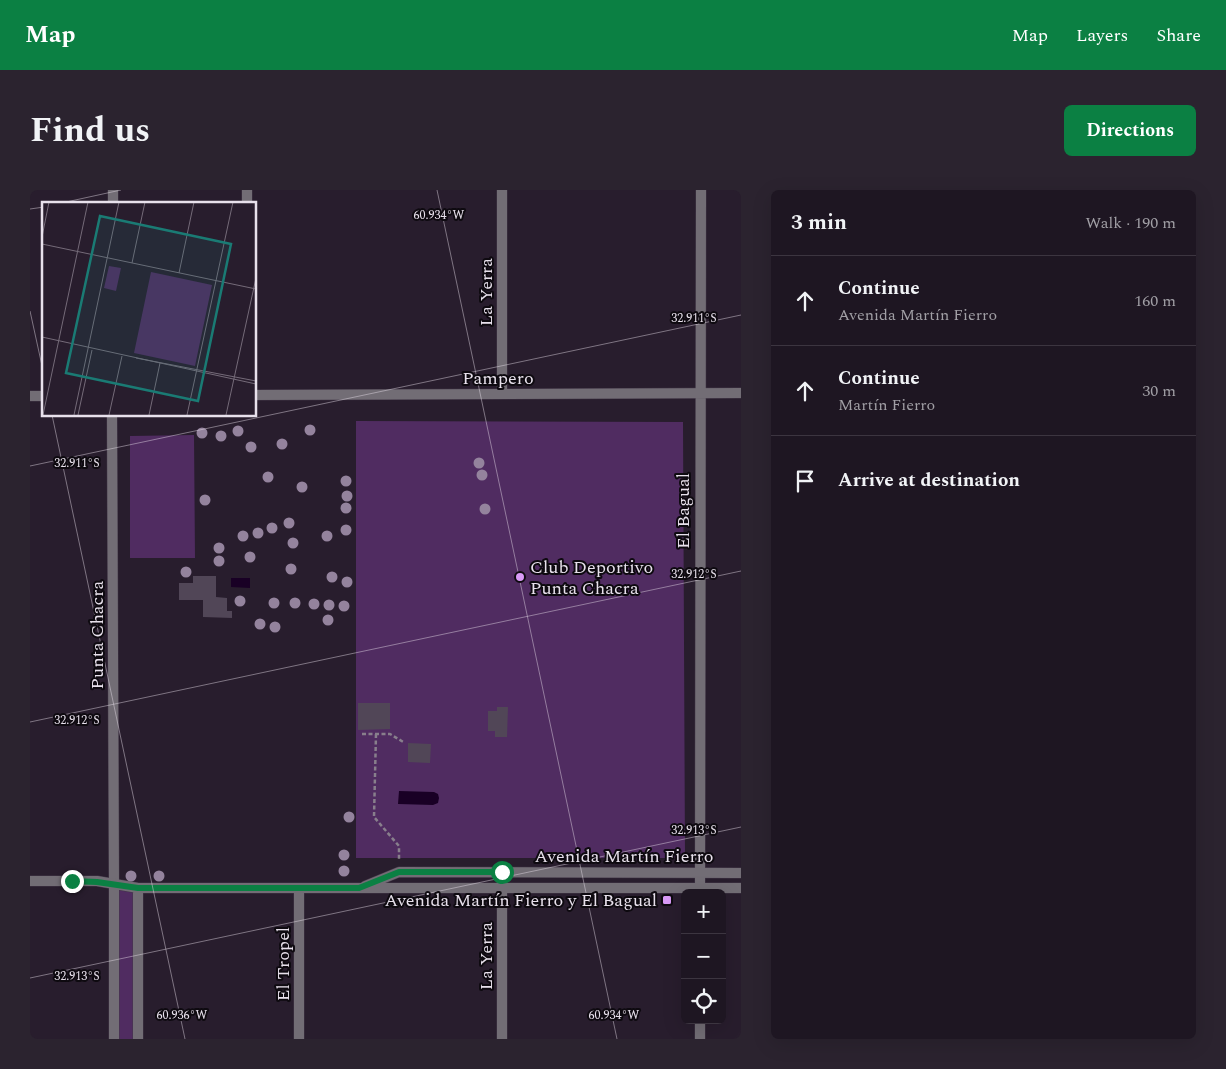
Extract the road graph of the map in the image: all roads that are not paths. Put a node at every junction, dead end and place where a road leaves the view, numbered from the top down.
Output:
1 (502, 190) edge
2 (701, 190) edge
3 (502, 394) junction
4 (699, 394) junction
5 (741, 394) edge
6 (256, 395) edge
7 (112, 416) edge
8 (502, 872) junction
9 (699, 873) junction
10 (741, 873) edge
11 (30, 881) edge
12 (114, 885) junction
13 (138, 888) junction
14 (359, 888) junction
15 (502, 888) junction
16 (741, 888) edge
17 (299, 889) junction
18 (700, 889) edge
19 (720, 889) edge
20 (681, 890) edge
21 (700, 1024) edge
22 (114, 1039) edge
23 (138, 1039) edge
24 (299, 1039) edge
25 (502, 1039) edge
26 (700, 1039) edge

1 - 3 street, La Yerra
2 - 4 street, El Bagual
3 - 4 street, Pampero
3 - 6 street, Pampero
4 - 5 street, Pampero
4 - 9 street, El Bagual
7 - 12 street, Punta Chacra
8 - 9 street, Avenida Martín Fierro
8 - 14 street, Avenida Martín Fierro
8 - 15 street, La Yerra
9 - 10 street, Avenida Martín Fierro
9 - 18 street, El Bagual
11 - 12 street, Avenida Martín Fierro
12 - 13 street, Avenida Martín Fierro
12 - 22 street, Punta Chacra
13 - 17 street, Avenida Martín Fierro
13 - 23 street
14 - 15 street, Avenida Martín Fierro
14 - 17 street, Avenida Martín Fierro
15 - 20 street, Avenida Martín Fierro
15 - 25 street, La Yerra
16 - 19 street, Avenida Martín Fierro
17 - 24 street, El Tropel
21 - 26 street

